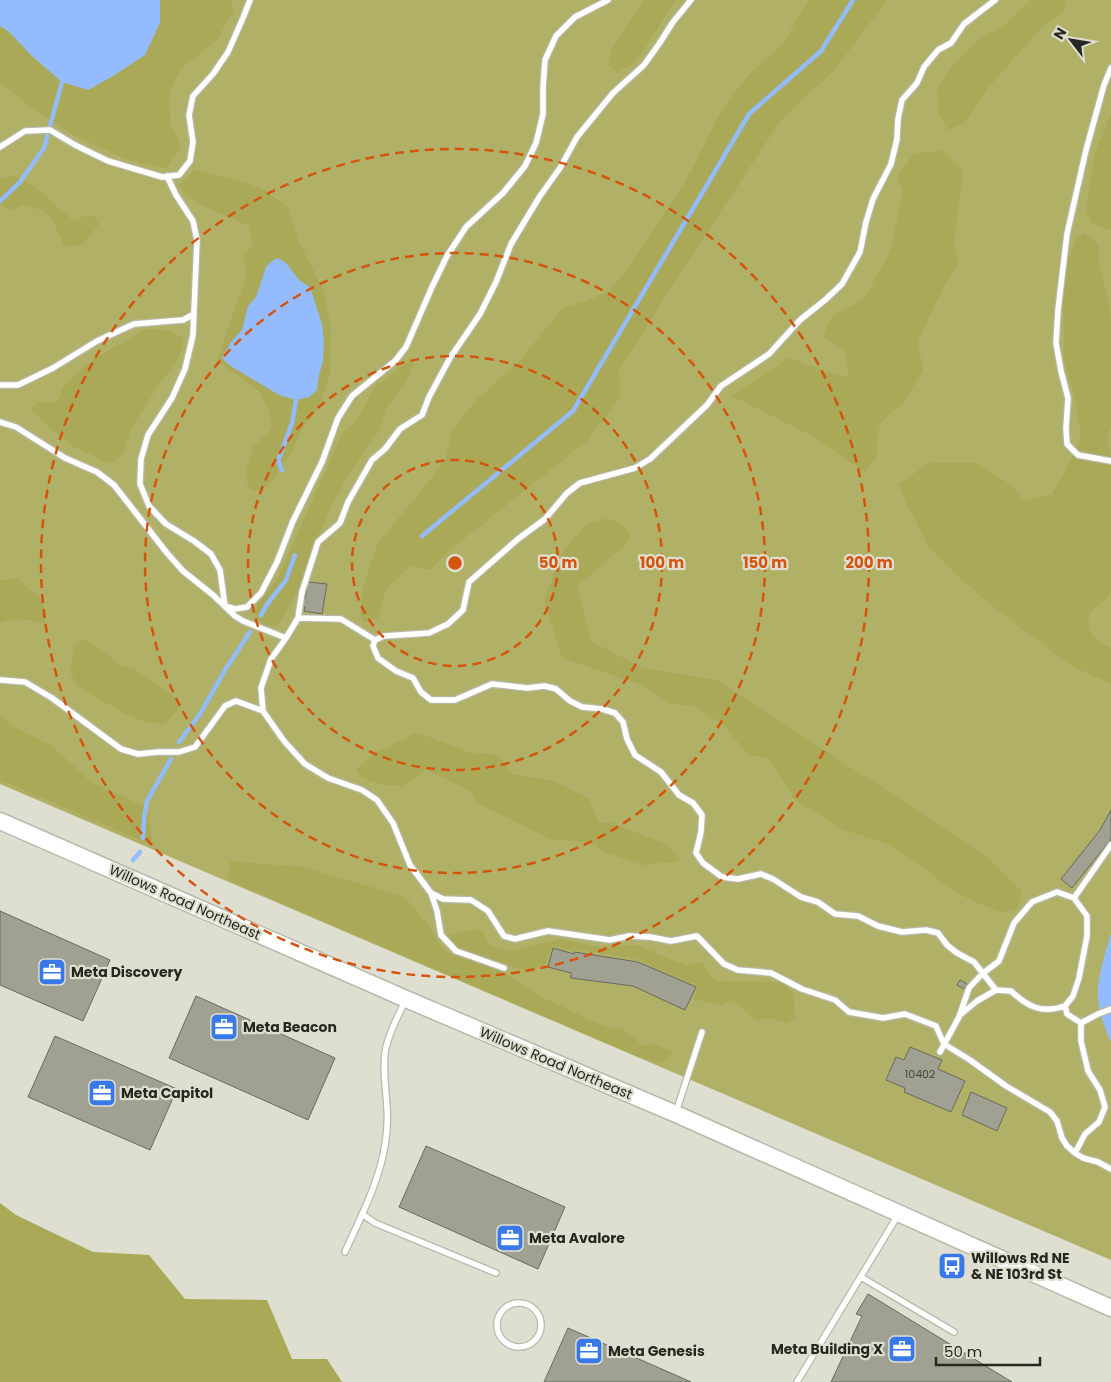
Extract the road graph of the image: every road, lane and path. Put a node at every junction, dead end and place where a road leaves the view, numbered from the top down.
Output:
1 (250, 0) edge
2 (608, 0) edge
3 (691, 0) edge
4 (995, 0) edge
5 (1111, 68) edge
6 (0, 147) edge
7 (166, 176) junction
8 (194, 314) junction
9 (0, 385) edge
10 (0, 422) edge
11 (1111, 461) edge
12 (225, 606) junction
13 (298, 618) junction
14 (286, 638) junction
15 (375, 640) junction
16 (0, 680) edge
17 (263, 711) junction
18 (0, 821) edge
19 (1111, 845) edge
20 (431, 894) junction
21 (1074, 898) junction
22 (504, 968) dead end
23 (982, 974) junction
24 (996, 990) junction
25 (406, 999) junction
26 (1065, 1006) junction
27 (1111, 1009) edge
28 (959, 1017) junction
29 (1081, 1023) junction
30 (702, 1032) dead end
31 (944, 1044) junction
32 (940, 1052) dead end
33 (676, 1114) junction
34 (1075, 1153) junction
35 (1111, 1169) edge
36 (362, 1214) junction
37 (900, 1214) junction
38 (345, 1252) dead end
39 (496, 1274) dead end
40 (861, 1277) junction
41 (1111, 1308) edge
42 (954, 1332) dead end
43 (539, 1334) joint
44 (797, 1382) edge

1 - 7 lane
2 - 12 lane
3 - 13 lane
4 - 15 lane
5 - 11 lane
6 - 7 lane
7 - 8 lane
8 - 9 lane
8 - 12 lane
10 - 12 lane
12 - 14 lane
13 - 14 lane
13 - 15 lane
14 - 17 lane
15 - 23 lane
16 - 17 lane
17 - 20 lane
18 - 25 main road, Willows Road Northeast
19 - 21 lane
20 - 22 lane
20 - 31 lane
21 - 23 lane
21 - 26 lane
23 - 24 lane
23 - 28 lane
24 - 26 lane
24 - 28 lane
25 - 33 main road, Willows Road Northeast
25 - 36 lane
26 - 29 lane
27 - 29 lane
28 - 31 lane
29 - 34 lane
30 - 33 lane
31 - 32 lane
31 - 34 lane
33 - 37 main road, Willows Road Northeast
34 - 35 lane
36 - 38 lane
36 - 39 lane
37 - 40 lane
37 - 41 main road, Willows Road Northeast
40 - 42 lane
40 - 44 lane
43 - 43 lane

